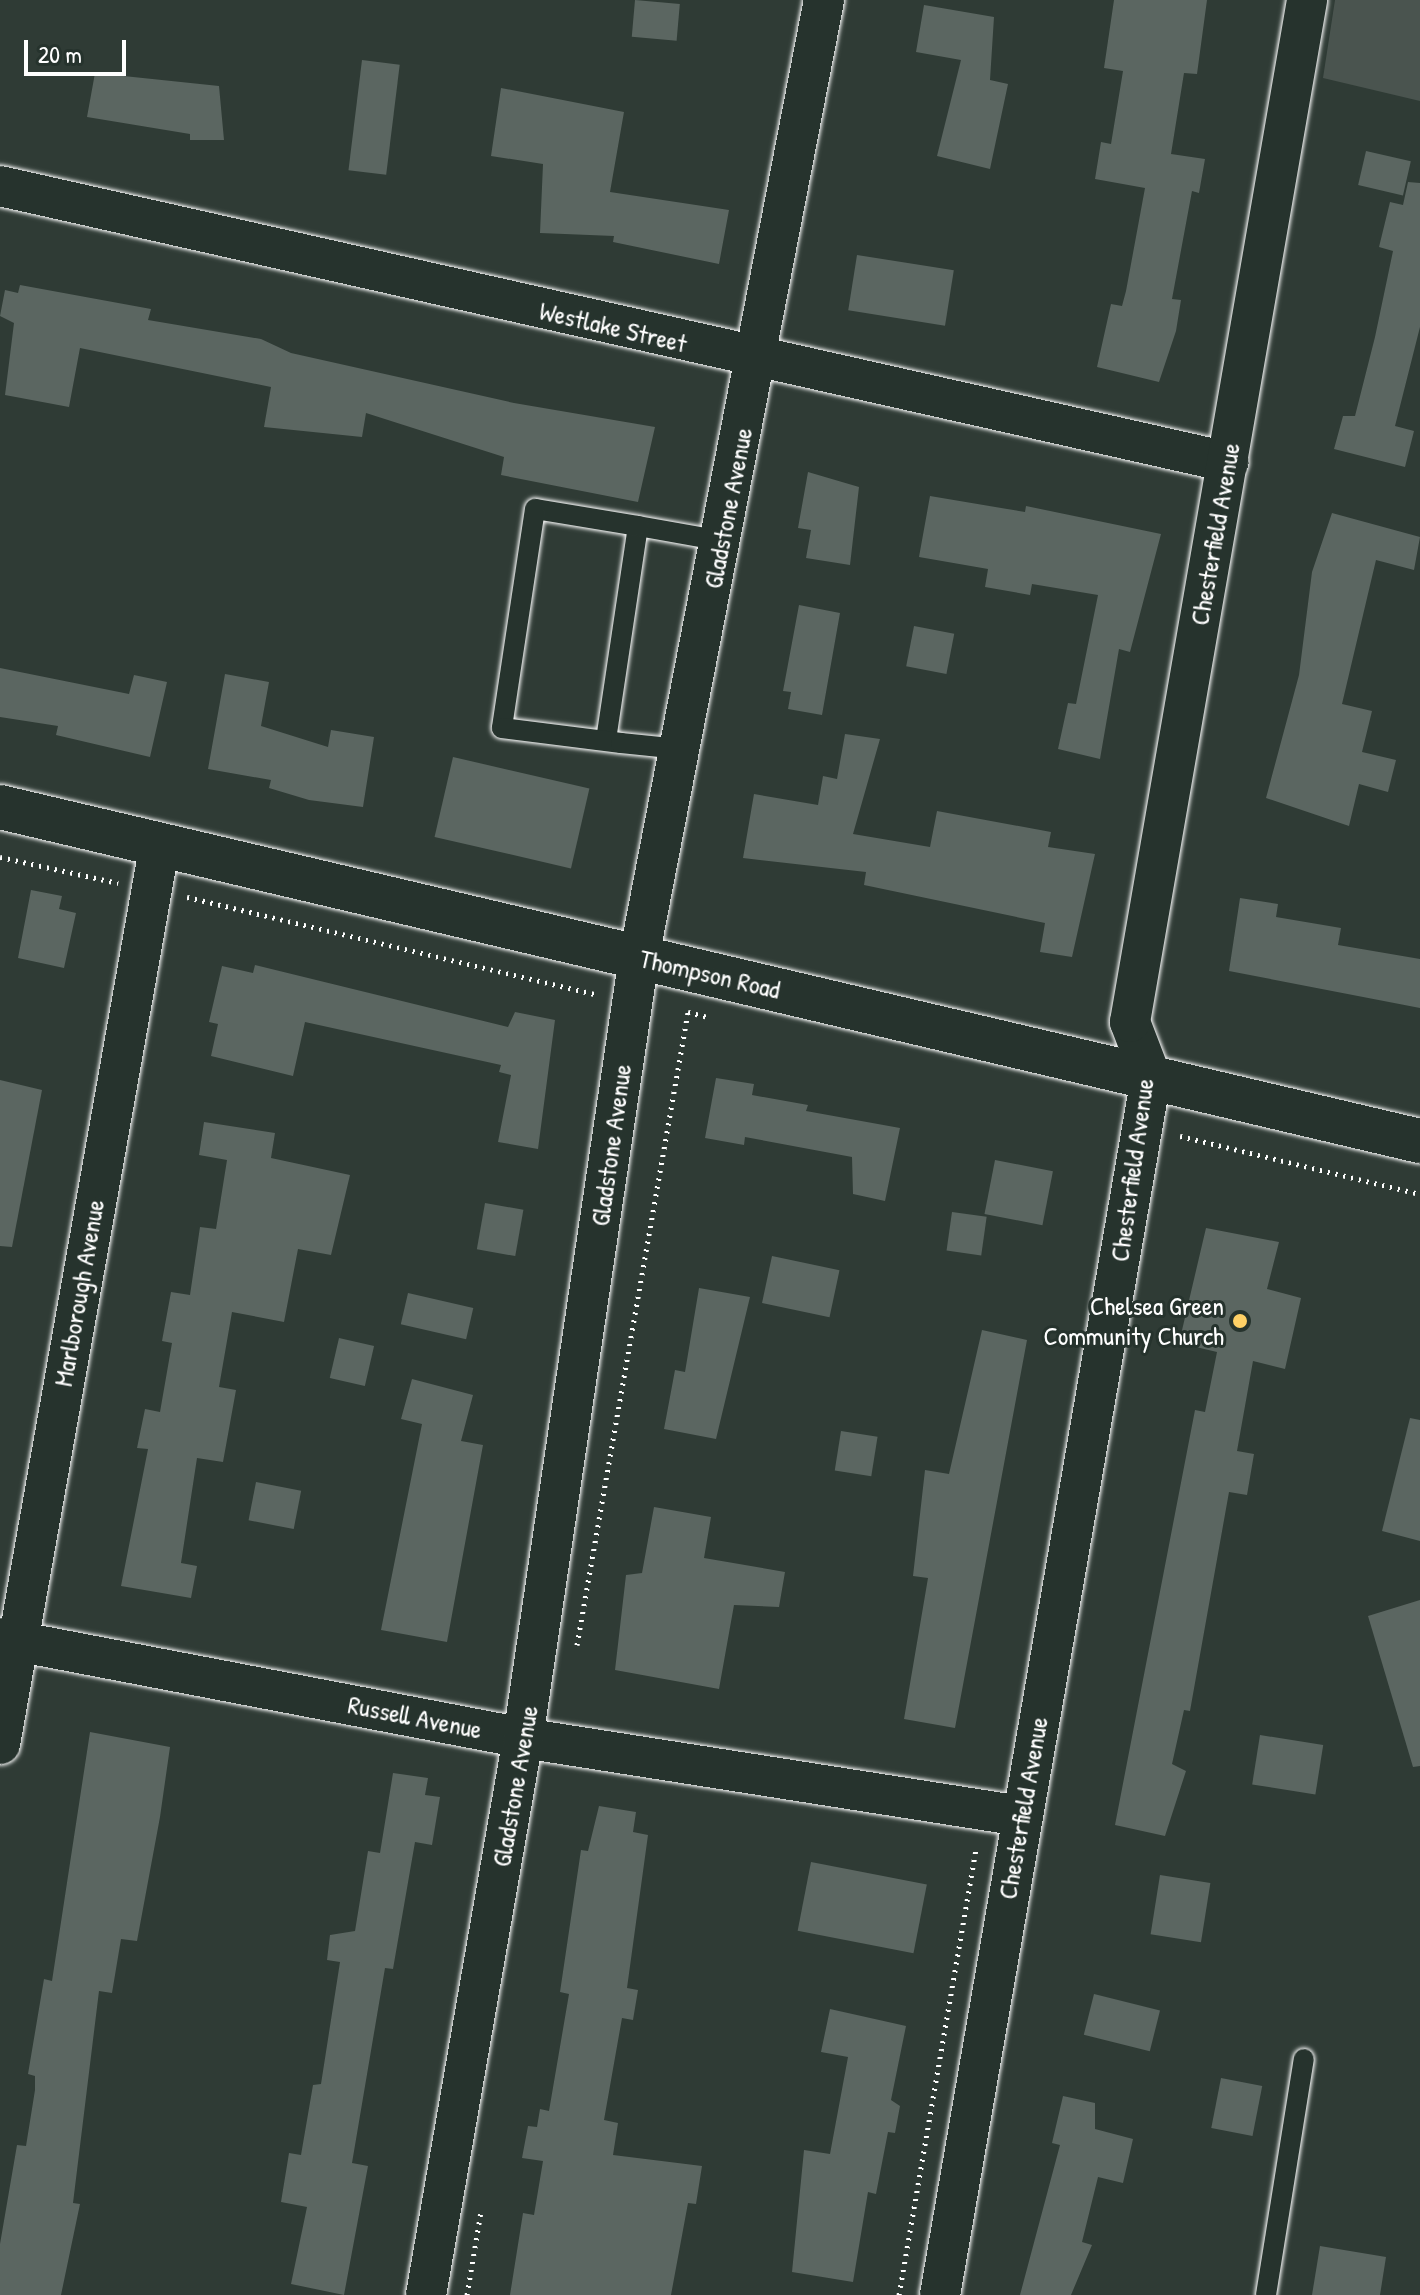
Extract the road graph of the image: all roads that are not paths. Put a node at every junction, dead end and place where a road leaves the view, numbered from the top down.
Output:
1 (824, 0) edge
2 (1307, 0) edge
3 (0, 186) edge
4 (757, 361) junction
5 (1228, 462) junction
6 (638, 526) junction
7 (722, 541) junction
8 (606, 740) junction
9 (680, 749) junction
10 (0, 807) edge
11 (160, 843) junction
12 (639, 957) junction
13 (1151, 1077) junction
14 (1420, 1141) edge
15 (9, 1640) edge
16 (523, 1738) junction
17 (0, 1744) edge
18 (1021, 1816) junction
19 (1304, 2059) dead end
20 (426, 2295) edge
21 (940, 2295) edge
22 (1266, 2295) edge

1 - 4 street, Gladstone Avenue
2 - 5 street, Chesterfield Avenue
3 - 4 street, Westlake Street
4 - 5 street, Westlake Street
4 - 7 street, Gladstone Avenue
5 - 13 street, Chesterfield Avenue
6 - 7 lane
6 - 8 lane
6 - 8 lane
7 - 9 street, Gladstone Avenue
8 - 9 lane
9 - 12 street, Gladstone Avenue
10 - 11 street, Thompson Road
11 - 12 street, Thompson Road
11 - 15 street, Marlborough Avenue
12 - 13 street, Thompson Road
12 - 16 street, Gladstone Avenue
13 - 14 street, Thompson Road
13 - 18 street, Chesterfield Avenue
15 - 16 street, Russell Avenue
15 - 17 street, Marlborough Avenue
16 - 18 street, Russell Avenue
16 - 20 street, Gladstone Avenue
18 - 21 street, Chesterfield Avenue
19 - 22 lane

